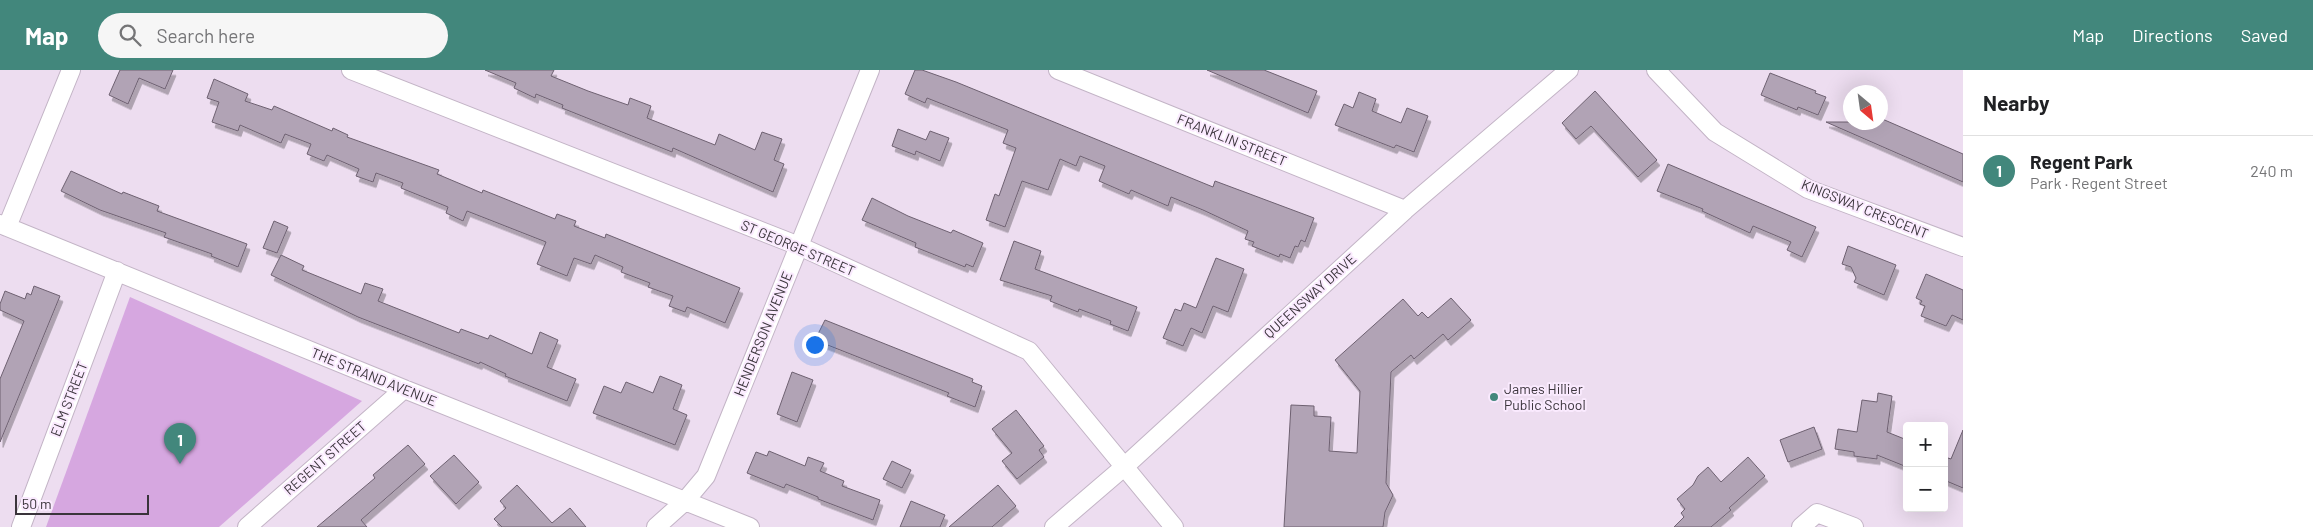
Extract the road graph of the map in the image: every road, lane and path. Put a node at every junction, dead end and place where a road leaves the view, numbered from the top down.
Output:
1 (71, 70) edge
2 (351, 70) edge
3 (870, 70) edge
4 (1058, 70) edge
5 (1569, 70) edge
6 (1656, 70) edge
7 (1405, 210) junction
8 (3, 226) edge
9 (798, 246) junction
10 (1963, 247) edge
11 (117, 271) junction
12 (404, 389) junction
13 (1124, 467) junction
14 (685, 501) junction
15 (20, 527) edge
16 (246, 527) edge
17 (656, 527) edge
18 (750, 527) edge
19 (1054, 527) edge
20 (1174, 527) edge
21 (1801, 527) edge
22 (1854, 527) edge

1 - 8 street
2 - 9 street, ST GEORGE STREET
3 - 9 street, HENDERSON AVENUE
4 - 7 street, FRANKLIN STREET
5 - 7 street, QUEENSWAY DRIVE
6 - 10 street, KINGSWAY CRESCENT
7 - 13 street, QUEENSWAY DRIVE
8 - 11 street, THE STRAND AVENUE
9 - 13 street, ST GEORGE STREET
9 - 14 street, HENDERSON AVENUE
11 - 12 street, THE STRAND AVENUE
11 - 15 street, ELM STREET
12 - 14 street, THE STRAND AVENUE
12 - 16 street, REGENT STREET
13 - 19 street, QUEENSWAY DRIVE
13 - 20 street, ST GEORGE STREET
14 - 17 street, HENDERSON AVENUE
14 - 18 street, THE STRAND AVENUE
21 - 22 street

